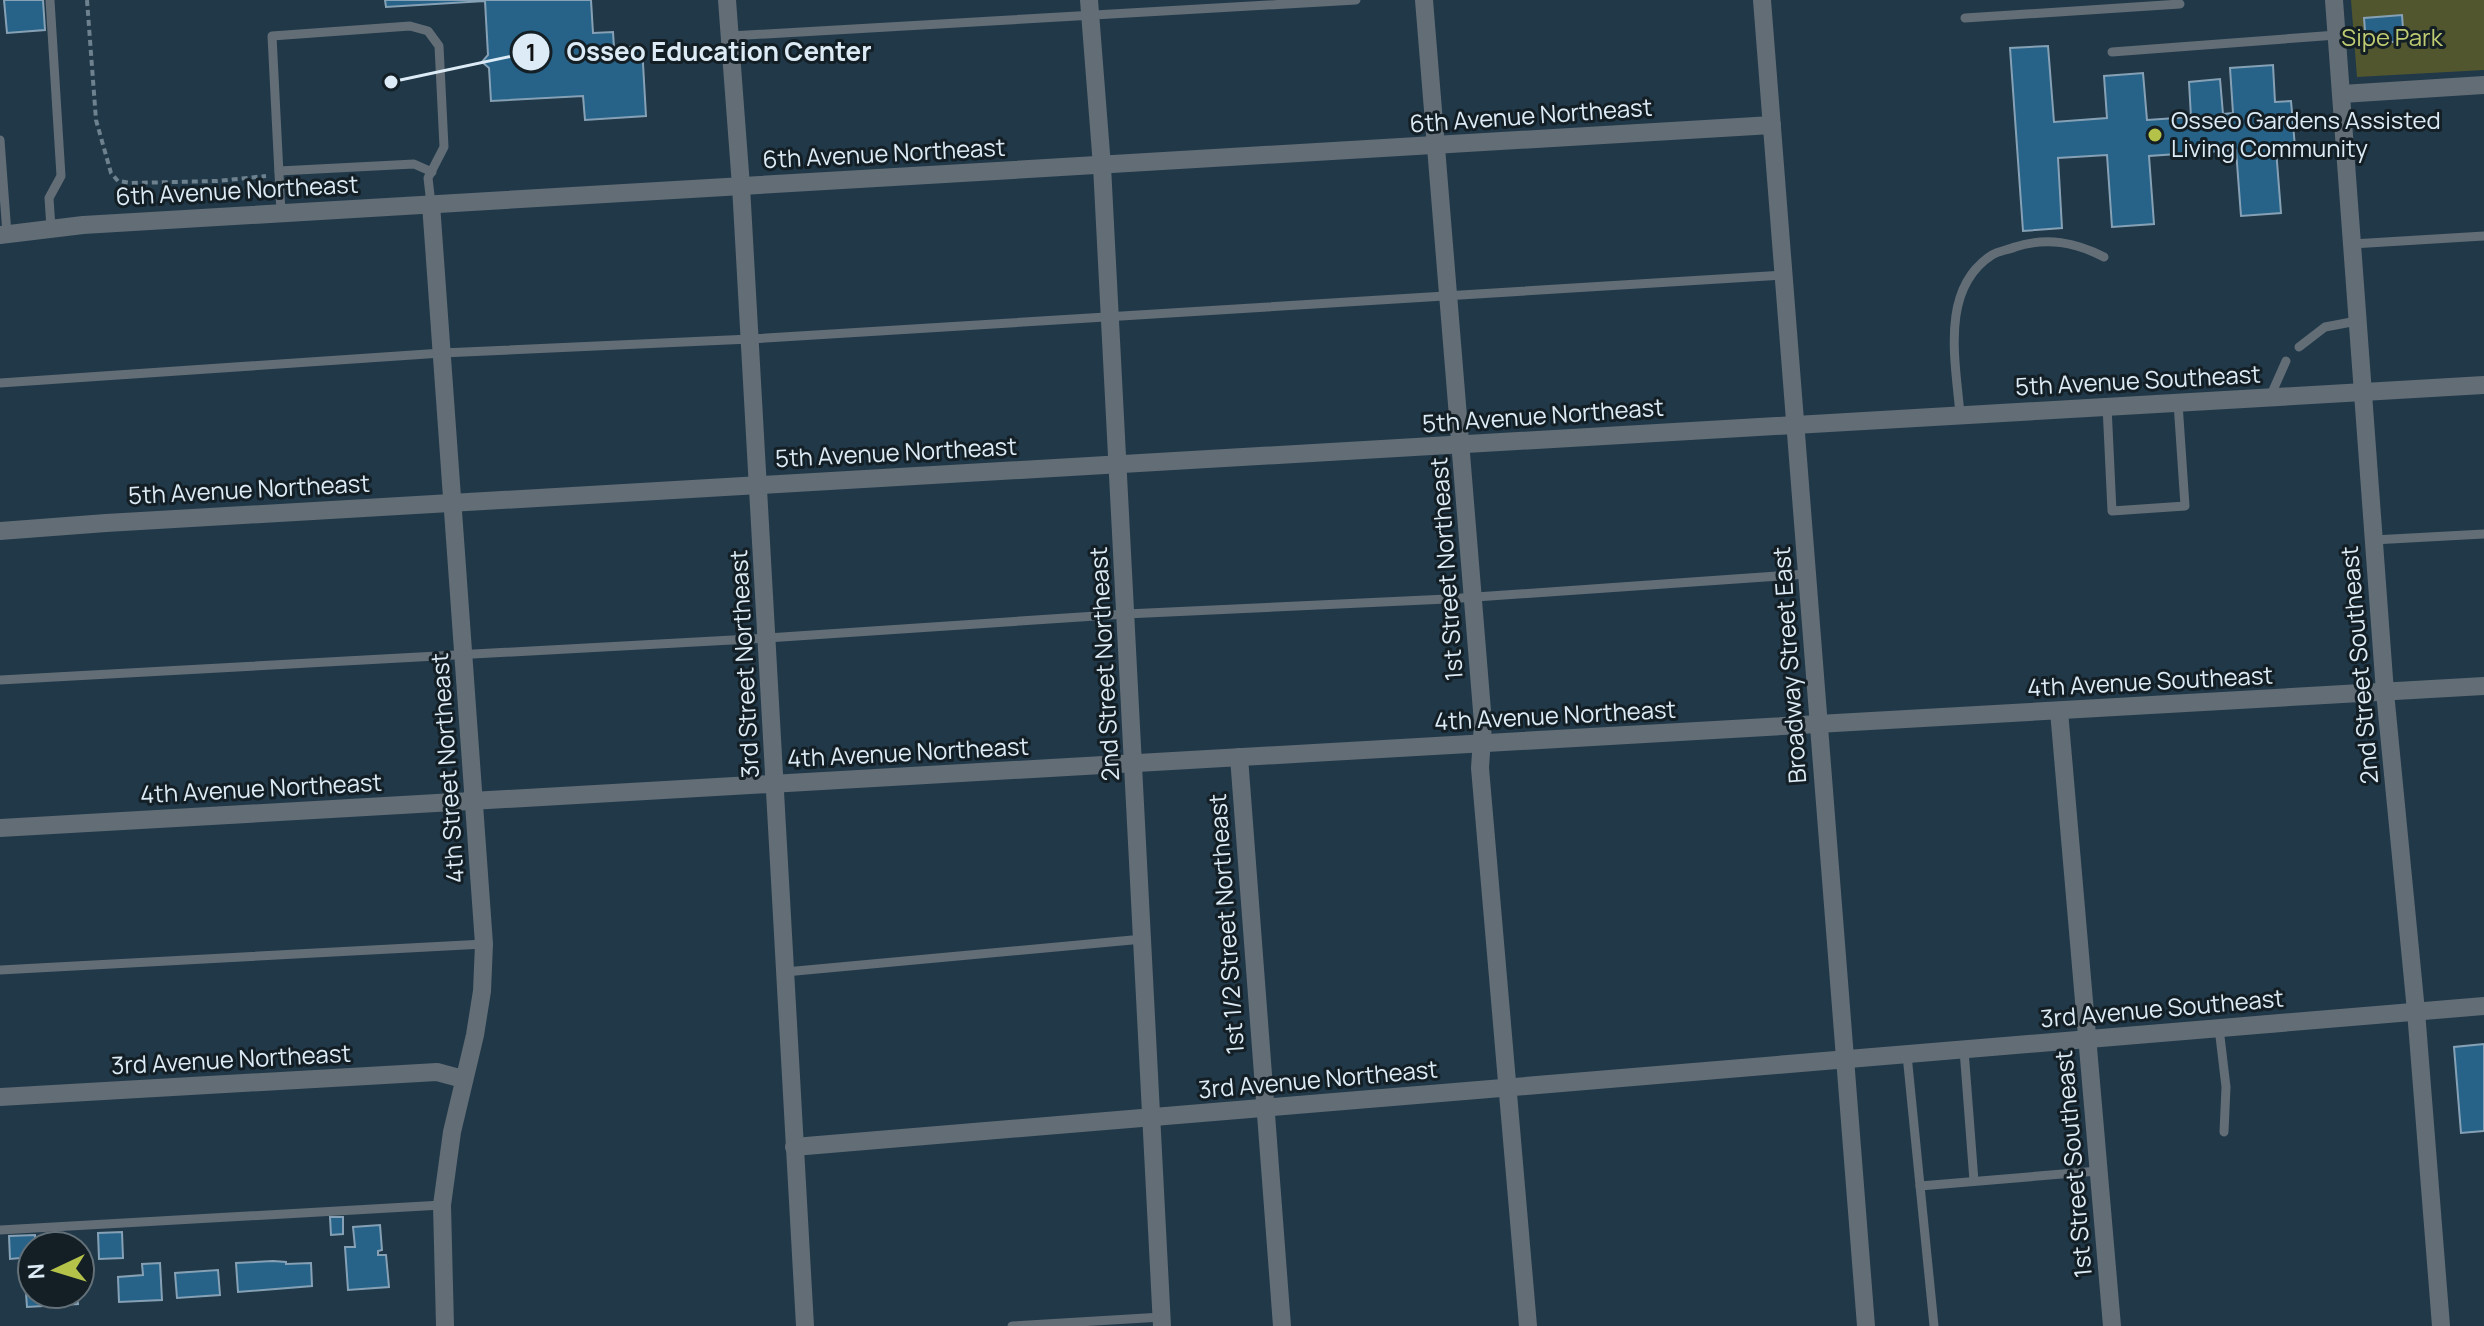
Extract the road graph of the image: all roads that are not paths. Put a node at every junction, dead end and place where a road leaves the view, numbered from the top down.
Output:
1 (50, 0) edge
2 (727, 0) edge
3 (1356, 0) edge
4 (1424, 0) edge
5 (1762, 0) edge
6 (2334, 0) edge
7 (2110, 4) edge
8 (2180, 4) dead end
9 (1089, 8) edge
10 (1965, 18) dead end
11 (2337, 35) junction
12 (730, 36) junction
13 (2112, 52) dead end
14 (2484, 85) edge
15 (2342, 94) junction
16 (1772, 125) junction
17 (0, 140) edge
18 (1437, 146) junction
19 (1102, 166) junction
20 (279, 171) junction
21 (432, 172) junction
22 (741, 186) junction
23 (431, 204) junction
24 (281, 213) junction
25 (51, 228) junction
26 (3, 234) edge
27 (2484, 236) edge
28 (2351, 244) junction
29 (2104, 257) dead end
30 (1784, 275) junction
31 (1449, 295) junction
32 (1110, 315) junction
33 (2357, 321) junction
34 (750, 339) junction
35 (2299, 347) dead end
36 (442, 353) junction
37 (2286, 361) dead end
38 (0, 383) edge
39 (2484, 385) edge
40 (2363, 392) junction
41 (2270, 397) junction
42 (2178, 402) junction
43 (2107, 406) junction
44 (1960, 415) junction
45 (1795, 424) junction
46 (1462, 445) junction
47 (1118, 465) junction
48 (759, 485) junction
49 (453, 503) junction
50 (0, 531) edge
51 (2484, 534) edge
52 (2373, 540) junction
53 (1807, 574) junction
54 (1473, 596) junction
55 (1126, 614) junction
56 (767, 638) junction
57 (464, 653) junction
58 (0, 680) edge
59 (2484, 686) edge
60 (2385, 692) junction
61 (2059, 711) junction
62 (1819, 726) junction
63 (1481, 744) junction
64 (1239, 757) junction
65 (1134, 765) junction
66 (776, 784) junction
67 (474, 800) junction
68 (0, 828) edge
69 (1143, 939) junction
70 (484, 944) junction
71 (0, 970) edge
72 (785, 972) junction
73 (2484, 1006) edge
74 (2416, 1011) junction
75 (2219, 1028) junction
76 (2087, 1039) junction
77 (1964, 1050) junction
78 (1907, 1055) junction
79 (1845, 1060) junction
80 (463, 1079) junction
81 (1507, 1088) junction
82 (0, 1097) edge
83 (1266, 1108) junction
84 (1152, 1118) junction
85 (2224, 1132) dead end
86 (794, 1147) junction
87 (2098, 1171) junction
88 (1974, 1181) junction
89 (1920, 1186) junction
90 (442, 1205) junction
91 (0, 1230) edge
92 (1162, 1322) edge
93 (445, 1326) edge
94 (805, 1326) edge
95 (1012, 1326) edge
96 (1282, 1326) edge
97 (1528, 1326) edge
98 (1866, 1326) edge
99 (1934, 1326) edge
100 (2112, 1326) edge
101 (2441, 1326) edge

1 - 25 lane
2 - 12 street, 3rd Street Northeast
3 - 9 lane
4 - 18 street, 1st Street Northeast
5 - 16 street, Broadway Street East
6 - 11 street, 2nd Street Southeast
7 - 8 lane
7 - 10 lane
9 - 12 lane
9 - 19 street, 2nd Street Northeast
11 - 13 lane
11 - 15 street, 2nd Street Southeast
12 - 22 street, 3rd Street Northeast
14 - 15 street
15 - 28 street, 2nd Street Southeast
16 - 18 street, 6th Avenue Northeast
16 - 30 street, Broadway Street East
17 - 26 lane
18 - 19 street, 6th Avenue Northeast
18 - 31 street, 1st Street Northeast
19 - 22 street, 6th Avenue Northeast
19 - 32 street, 2nd Street Northeast
20 - 21 lane
20 - 21 lane
20 - 24 lane
21 - 23 lane
22 - 23 street, 6th Avenue Northeast
22 - 34 street, 3rd Street Northeast
23 - 24 street, 6th Avenue Northeast
23 - 36 street, 4th Street Northeast
24 - 25 street, 6th Avenue Northeast
25 - 26 street, 6th Avenue Northeast
27 - 28 lane
28 - 33 street, 2nd Street Southeast
29 - 44 lane
30 - 31 lane
30 - 45 street, Broadway Street East
31 - 32 lane
31 - 46 street, 1st Street Northeast
32 - 34 lane
32 - 47 street, 2nd Street Northeast
33 - 35 lane
33 - 40 street, 2nd Street Southeast
34 - 36 lane
34 - 48 street, 3rd Street Northeast
36 - 38 lane
36 - 49 street, 4th Street Northeast
37 - 41 lane
39 - 40 street, 5th Avenue Southeast
40 - 41 street, 5th Avenue Southeast
40 - 52 street, 2nd Street Southeast
41 - 42 street, 5th Avenue Southeast
42 - 43 street, 5th Avenue Southeast
42 - 43 lane
43 - 44 street, 5th Avenue Southeast
44 - 45 street, 5th Avenue Southeast
45 - 46 street, 5th Avenue Northeast
45 - 53 street, Broadway Street East
46 - 47 street, 5th Avenue Northeast
46 - 54 street, 1st Street Northeast
47 - 48 street, 5th Avenue Northeast
47 - 55 street, 2nd Street Northeast
48 - 49 street, 5th Avenue Northeast
48 - 56 street, 3rd Street Northeast
49 - 50 street, 5th Avenue Northeast
49 - 57 street, 4th Street Northeast
51 - 52 lane
52 - 60 street, 2nd Street Southeast
53 - 54 lane
53 - 62 street, Broadway Street East
54 - 55 lane
54 - 63 street, 1st Street Northeast
55 - 56 lane
55 - 65 street, 2nd Street Northeast
56 - 57 lane
56 - 66 street, 3rd Street Northeast
57 - 58 lane
57 - 67 street, 4th Street Northeast
59 - 60 street, 4th Avenue Southeast
60 - 61 street, 4th Avenue Southeast
60 - 74 street, 2nd Street Southeast
61 - 62 street, 4th Avenue Southeast
61 - 76 street, 1st Street Southeast
62 - 63 street, 4th Avenue Northeast
62 - 79 street, Broadway Street East
63 - 64 street, 4th Avenue Northeast
63 - 81 street, 1st Street Northeast
64 - 65 street, 4th Avenue Northeast
64 - 83 street, 1st 1/2 Street Northeast
65 - 66 street, 4th Avenue Northeast
65 - 69 street, 2nd Street Northeast
66 - 67 street, 4th Avenue Northeast
66 - 72 street, 3rd Street Northeast
67 - 68 street, 4th Avenue Northeast
67 - 70 street, 4th Street Northeast
69 - 72 lane
69 - 84 street, 2nd Street Northeast
70 - 71 lane
70 - 80 street, 4th Street Northeast
72 - 86 street, 3rd Street Northeast
73 - 74 street, 3rd Avenue Southeast
74 - 75 street, 3rd Avenue Southeast
74 - 101 street, 2nd Street Southeast
75 - 76 street, 3rd Avenue Southeast
75 - 85 lane
76 - 77 street, 3rd Avenue Southeast
76 - 87 street, 1st Street Southeast
77 - 78 street, 3rd Avenue Southeast
77 - 88 lane
78 - 79 street, 3rd Avenue Southeast
78 - 89 lane
79 - 81 street, 3rd Avenue Northeast
79 - 98 street, Broadway Street East
80 - 82 street, 3rd Avenue Northeast
80 - 90 street, 4th Street Northeast
81 - 83 street, 3rd Avenue Northeast
81 - 97 street, 1st Street Northeast
83 - 84 street, 3rd Avenue Northeast
83 - 96 street, 1st 1/2 Street Northeast
84 - 86 street, 3rd Avenue Northeast
84 - 92 street, 2nd Street Northeast
86 - 94 street, 3rd Street Northeast
87 - 88 lane
87 - 100 street, 1st Street Southeast
88 - 89 lane
89 - 99 lane
90 - 91 lane
90 - 93 street, 4th Street Northeast
92 - 95 lane

